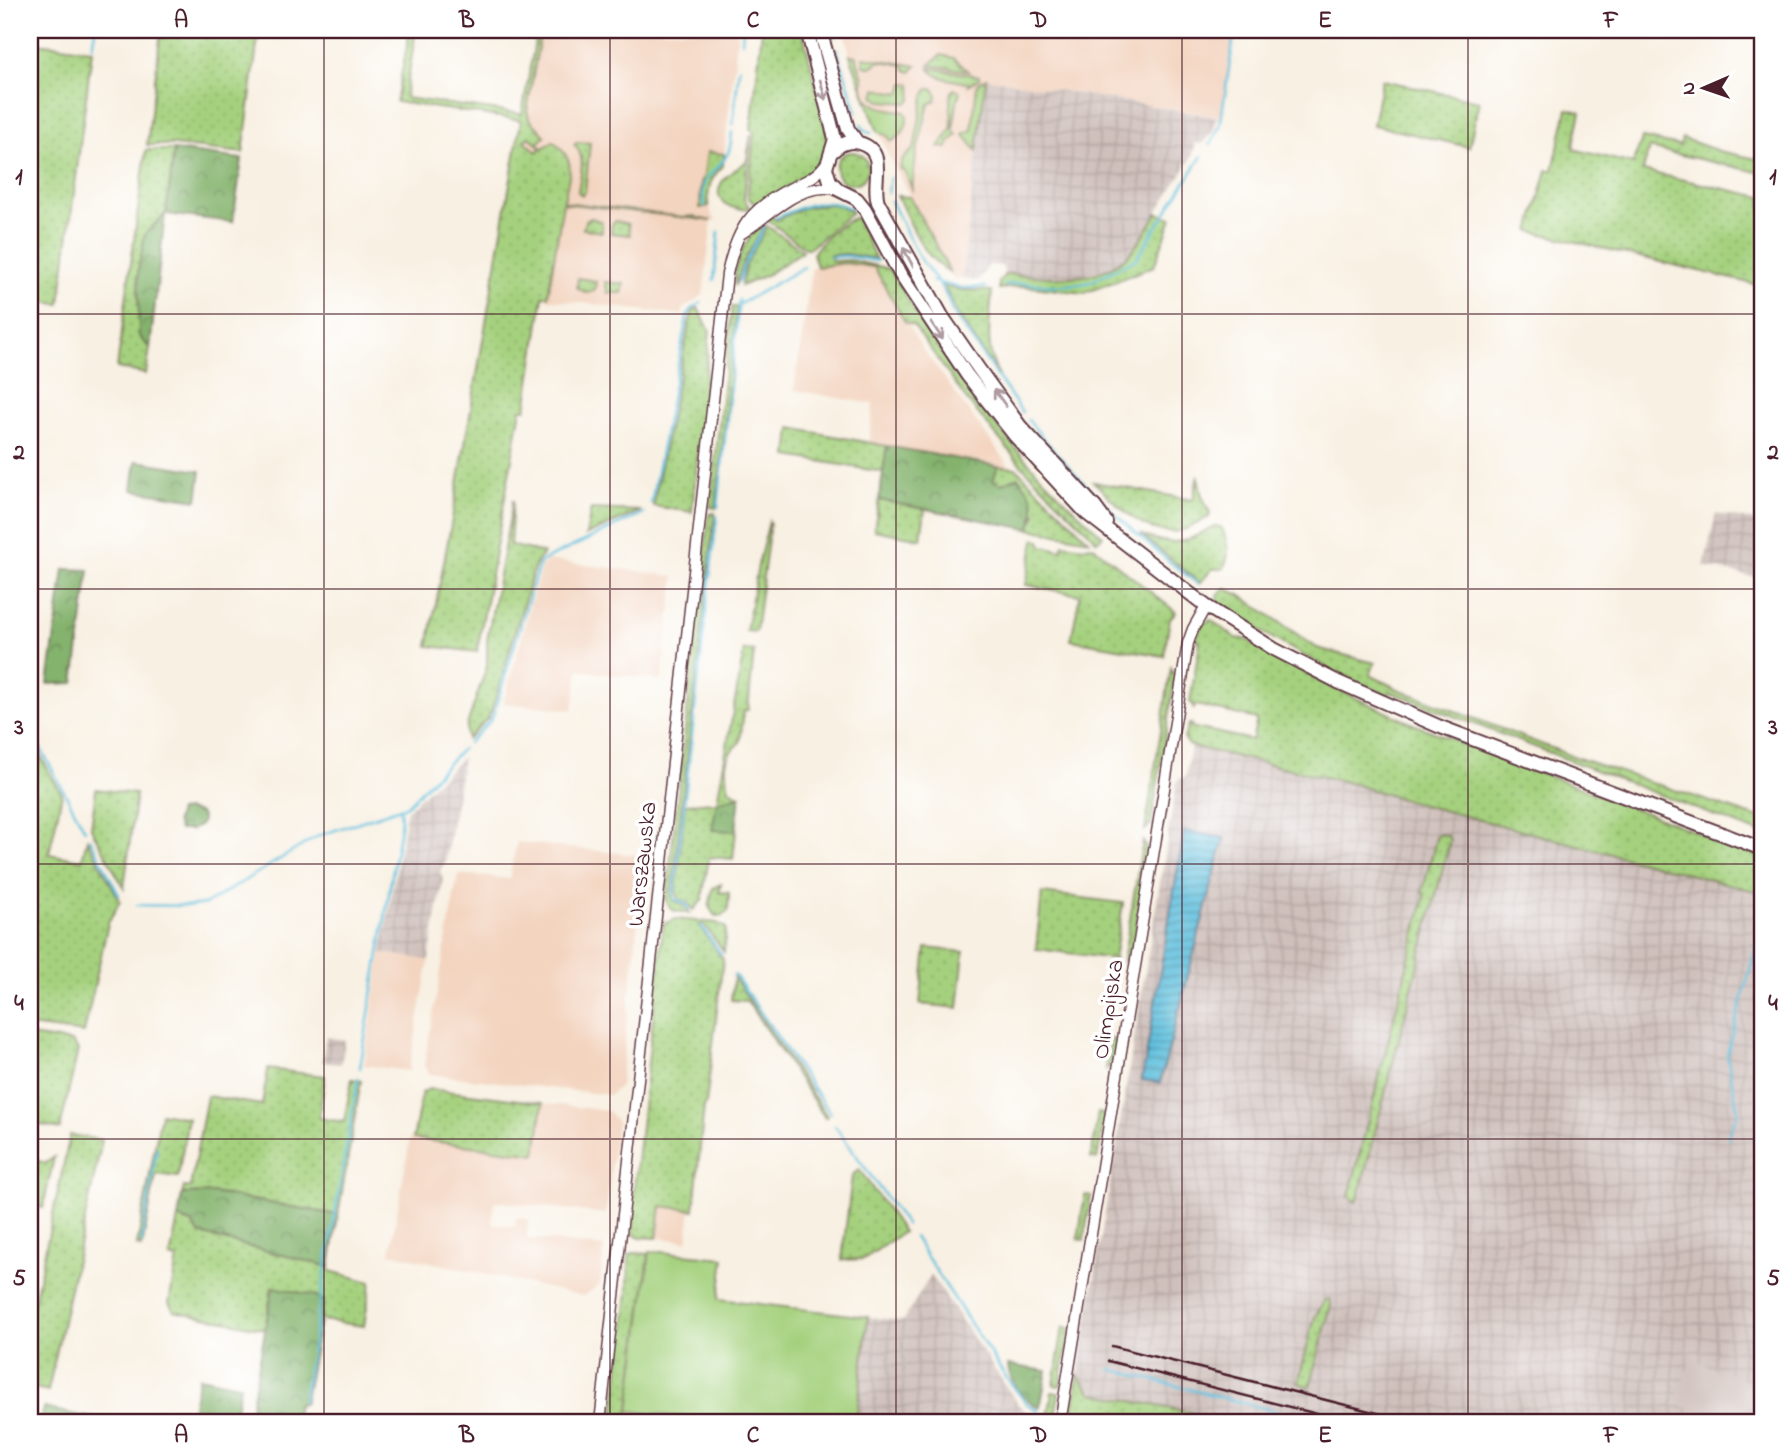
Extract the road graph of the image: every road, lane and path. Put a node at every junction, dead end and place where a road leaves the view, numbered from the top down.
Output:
1 (807, 30) edge
2 (820, 30) edge
3 (857, 142) junction
4 (830, 156) junction
5 (876, 178) junction
6 (844, 192) junction
7 (742, 233) junction
8 (1112, 531) junction
9 (1206, 606) junction
10 (1762, 849) edge
11 (600, 1423) edge
12 (1060, 1423) edge

1 -> 4 main road
2 - 3 main road
3 - 4 main road
3 - 5 main road
4 - 6 main road
4 - 7 street, Warszawska
5 - 6 main road
8 -> 5 main road
6 - 7 street
6 -> 8 main road
7 - 11 street, Warszawska
8 - 9 main road
9 - 10 main road
9 - 12 street, Olimpijska

